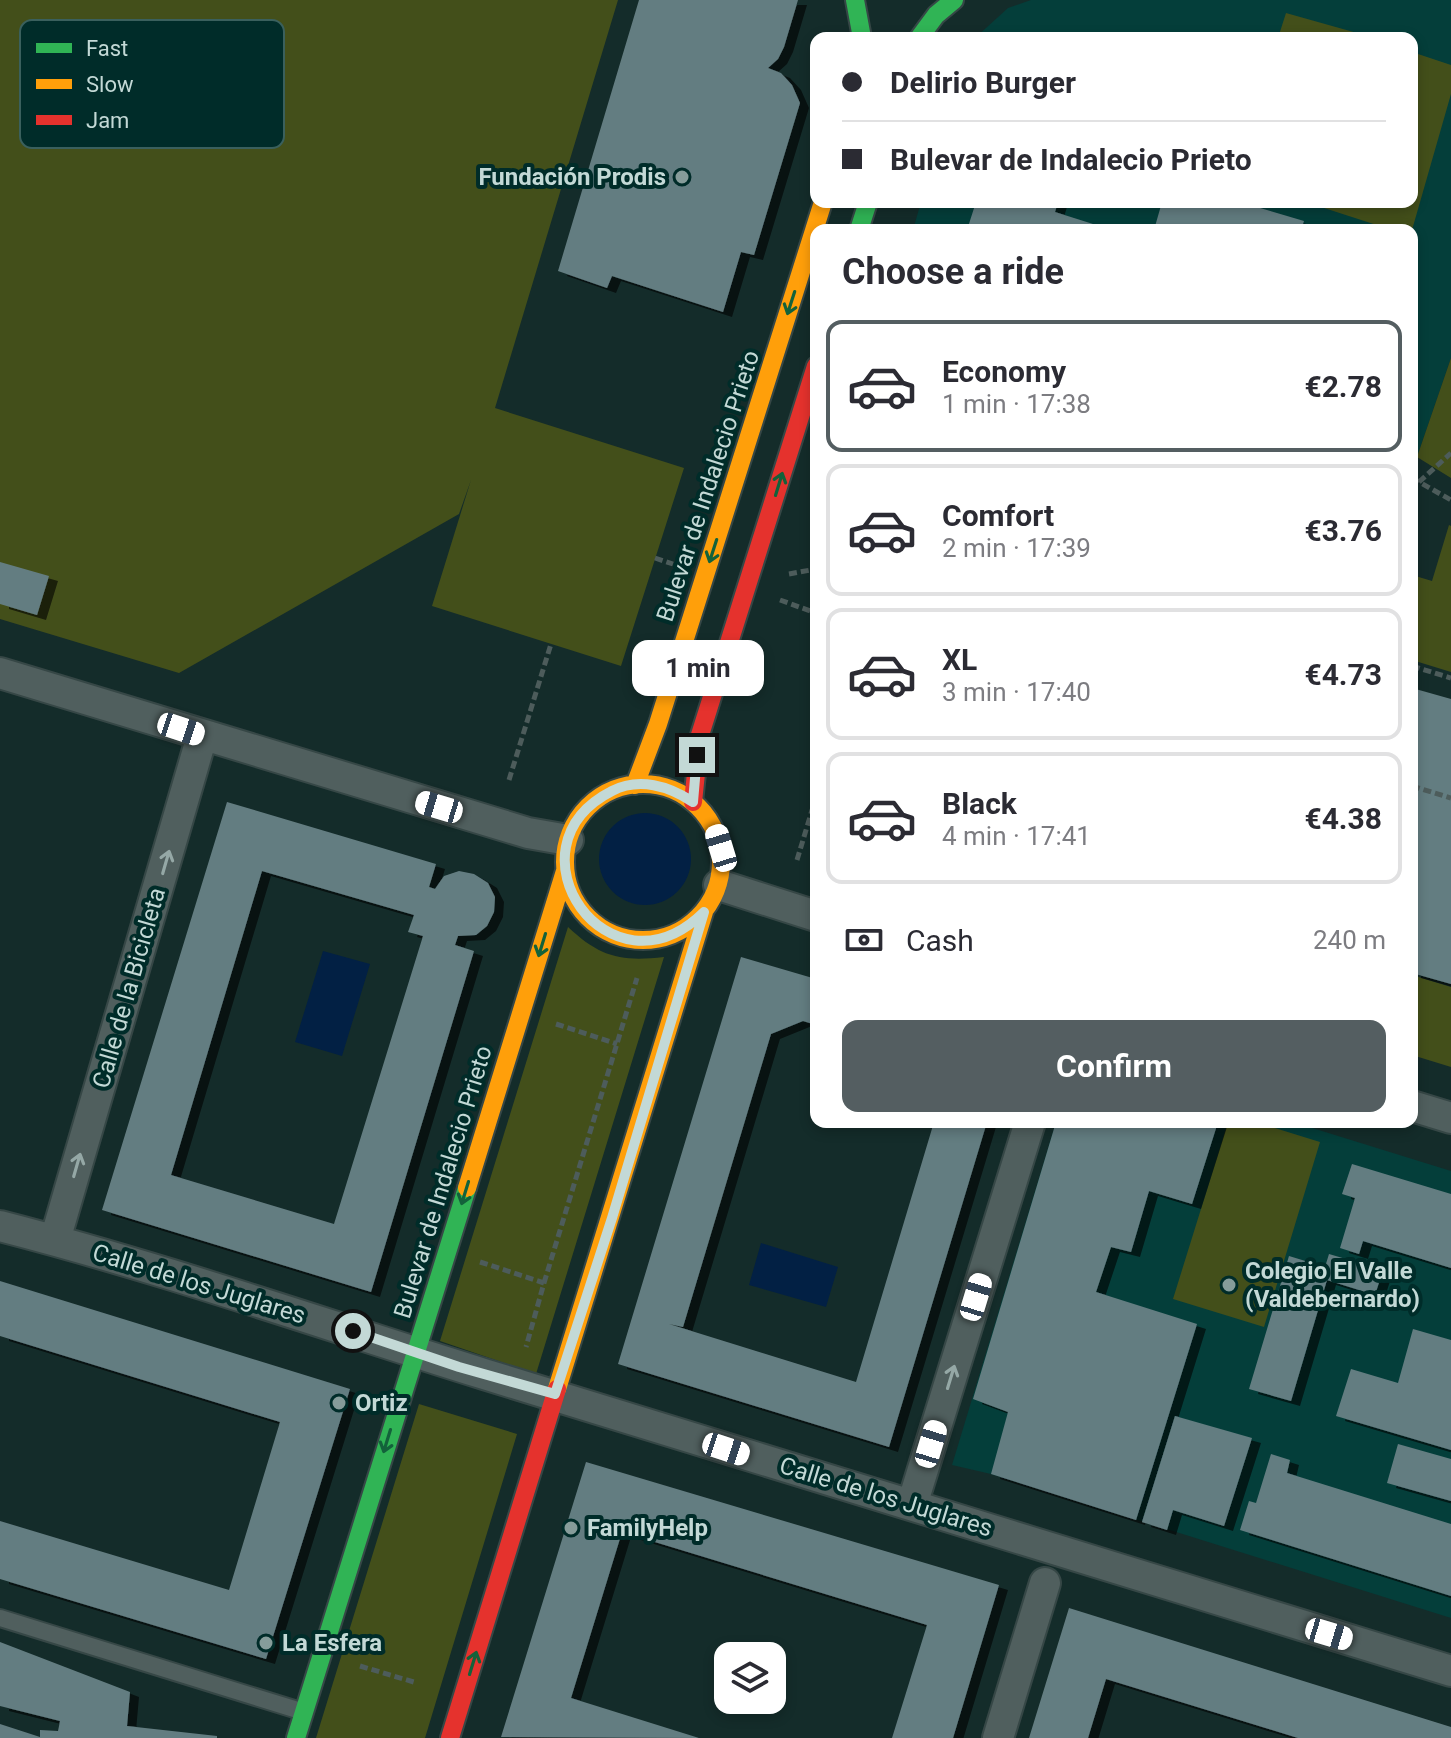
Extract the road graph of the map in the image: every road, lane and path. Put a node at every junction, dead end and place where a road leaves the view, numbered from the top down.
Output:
1 (855, 0) edge
2 (954, 0) edge
3 (861, 32) edge
4 (923, 32) edge
5 (810, 243) edge
6 (810, 385) edge
7 (1451, 453) edge
8 (1419, 482) joint
9 (1451, 500) edge
10 (655, 558) dead end
11 (673, 564) dead end
12 (810, 570) edge
13 (778, 576) dead end
14 (772, 597) dead end
15 (810, 611) edge
16 (551, 644) dead end
17 (1418, 668) edge
18 (0, 673) edge
19 (1451, 678) edge
20 (202, 736) junction
21 (509, 780) dead end
22 (635, 785) junction
23 (1418, 788) edge
24 (1451, 798) edge
25 (693, 802) junction
26 (810, 817) edge
27 (568, 840) junction
28 (797, 860) dead end
29 (565, 871) junction
30 (719, 885) junction
31 (704, 912) junction
32 (810, 914) edge
33 (637, 978) dead end
34 (558, 1010) dead end
35 (555, 1023) junction
36 (550, 1038) dead end
37 (617, 1044) junction
38 (1418, 1108) edge
39 (1451, 1118) edge
40 (1028, 1128) edge
41 (0, 1226) edge
42 (55, 1240) junction
43 (485, 1247) dead end
44 (544, 1283) junction
45 (526, 1347) dead end
46 (415, 1353) junction
47 (555, 1394) junction
48 (912, 1505) junction
49 (1045, 1583) dead end
50 (0, 1618) edge
51 (360, 1666) dead end
52 (1451, 1671) edge
53 (417, 1683) dead end
54 (304, 1712) junction
55 (296, 1738) edge
56 (450, 1738) edge
57 (998, 1738) edge

1 - 3 street
2 - 4 street
5 -> 22 street, Bulevar de Indalecio Prieto
25 -> 6 street
7 - 8 path
8 - 9 path
10 - 11 path
12 - 13 path
14 - 15 path
16 - 21 path
17 - 19 path
18 - 20 street
20 - 27 street
42 -> 20 street, Calle de la Bicicleta
22 - 25 street
22 - 27 street
23 - 24 path
25 - 30 street
26 - 28 path
27 - 29 street
29 - 31 street
29 -> 46 street, Bulevar de Indalecio Prieto
30 - 31 street
30 - 32 street
31 - 47 street
33 - 37 path
34 - 35 path
35 - 36 path
35 - 37 path
37 - 44 path
38 - 39 street
48 -> 40 street
41 - 42 street, Calle de los Juglares
42 - 46 street, Calle de los Juglares
43 - 44 path
44 - 45 path
46 - 47 street, Calle de los Juglares
46 -> 54 street, Bulevar de Indalecio Prieto
47 - 48 street, Calle de los Juglares
56 -> 47 street
48 - 52 street, Calle de los Juglares
49 - 57 street
50 - 54 lane
51 - 53 path
54 - 55 street, Bulevar de Indalecio Prieto

